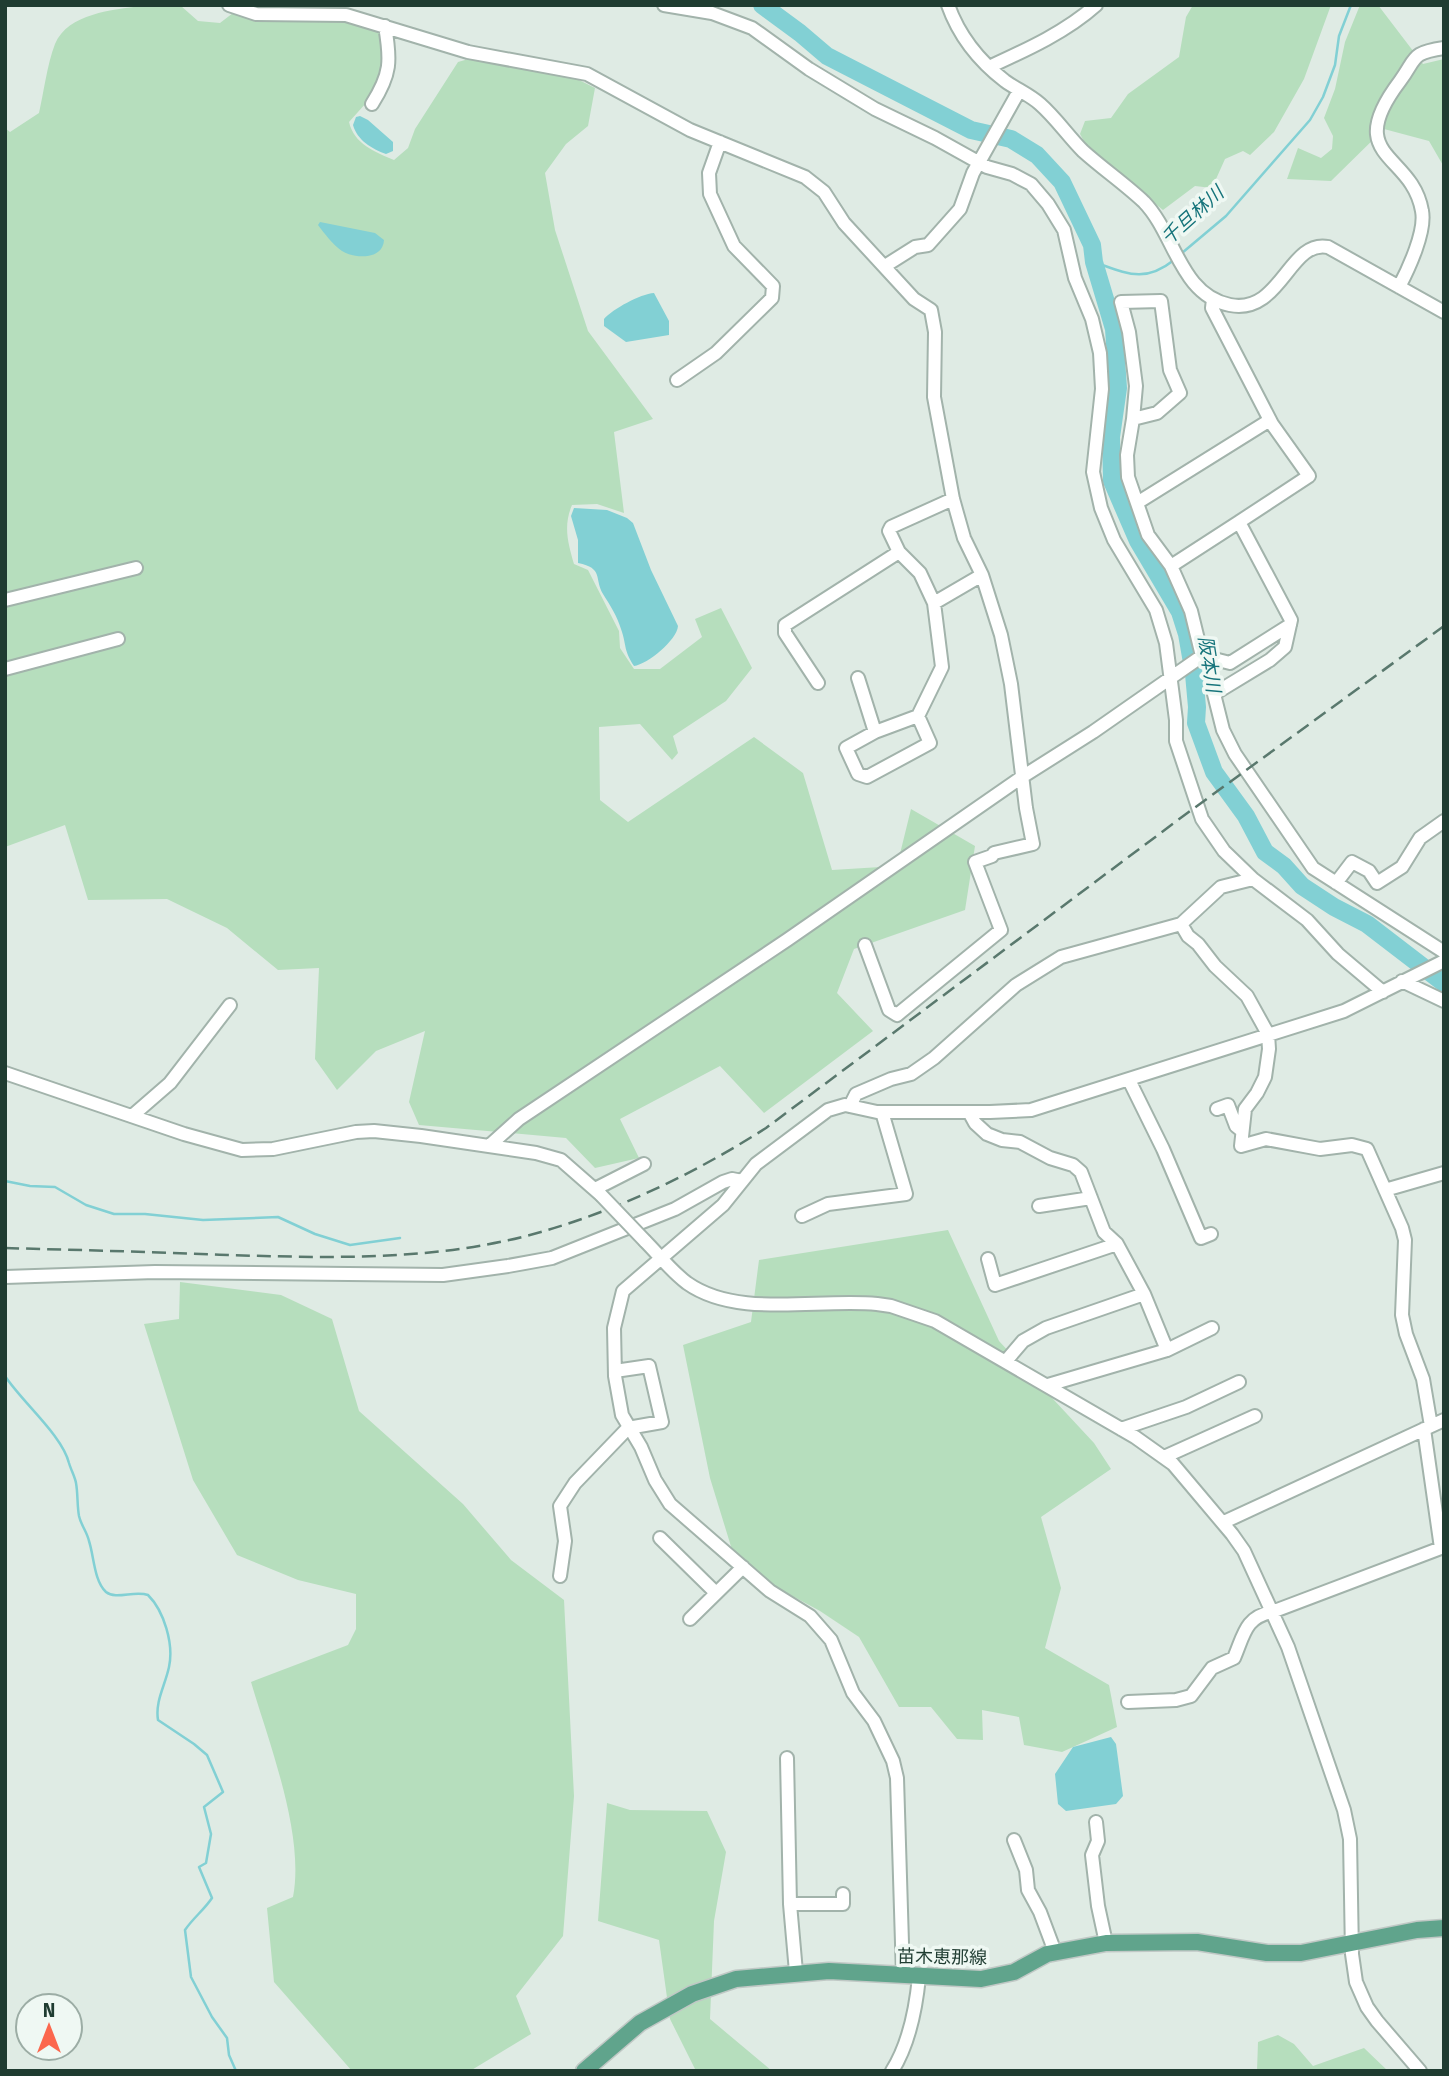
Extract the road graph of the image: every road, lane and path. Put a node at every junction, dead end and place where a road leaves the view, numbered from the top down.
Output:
1 (229, 5) edge
2 (664, 5) edge
3 (948, 5) edge
4 (1096, 5) edge
5 (385, 26) junction
6 (1444, 48) edge
7 (989, 67) junction
8 (1019, 90) junction
9 (372, 104) dead end
10 (720, 142) junction
11 (982, 159) junction
12 (885, 266) junction
13 (1399, 287) junction
14 (1213, 299) junction
15 (1444, 312) edge
16 (677, 380) dead end
17 (1133, 419) junction
18 (1270, 420) junction
19 (953, 499) junction
20 (1137, 503) junction
21 (1239, 522) junction
22 (899, 552) junction
23 (1171, 566) junction
24 (136, 568) dead end
25 (982, 575) junction
26 (5, 600) edge
27 (934, 603) junction
28 (1290, 625) junction
29 (118, 639) dead end
30 (1202, 656) junction
31 (5, 669) edge
32 (1170, 677) junction
33 (858, 678) dead end
34 (818, 683) dead end
35 (918, 716) junction
36 (875, 732) junction
37 (1022, 777) junction
38 (1444, 821) edge
39 (1253, 878) junction
40 (1336, 883) junction
41 (1181, 924) junction
42 (865, 945) dead end
43 (1444, 952) edge
44 (1443, 961) edge
45 (1407, 978) junction
46 (1383, 992) junction
47 (1444, 1001) edge
48 (230, 1005) dead end
49 (1268, 1034) junction
50 (5, 1073) edge
51 (1129, 1080) junction
52 (850, 1106) junction
53 (1217, 1109) dead end
54 (882, 1112) junction
55 (969, 1112) junction
56 (132, 1116) junction
57 (1242, 1130) junction
58 (489, 1146) junction
59 (644, 1164) dead end
60 (1444, 1173) edge
61 (742, 1181) junction
62 (1385, 1190) junction
63 (598, 1192) junction
64 (1091, 1198) junction
65 (1039, 1206) dead end
66 (802, 1216) dead end
67 (1211, 1234) dead end
68 (1117, 1244) junction
69 (662, 1259) junction
70 (988, 1259) dead end
71 (5, 1278) edge
72 (1144, 1294) junction
73 (1212, 1328) dead end
74 (1167, 1350) junction
75 (1006, 1361) junction
76 (615, 1371) junction
77 (1239, 1382) dead end
78 (1048, 1385) junction
79 (1255, 1416) dead end
80 (1444, 1420) edge
81 (1428, 1427) junction
82 (628, 1428) junction
83 (1121, 1429) junction
84 (1164, 1457) junction
85 (1224, 1522) junction
86 (660, 1538) dead end
87 (743, 1567) junction
88 (560, 1576) dead end
89 (716, 1593) junction
90 (1272, 1612) junction
91 (690, 1619) dead end
92 (1128, 1702) dead end
93 (786, 1758) dead end
94 (1096, 1822) dead end
95 (1014, 1840) dead end
96 (842, 1894) dead end
97 (790, 1904) junction
98 (1444, 1928) edge
99 (1106, 1943) junction
100 (1352, 1943) junction
101 (1055, 1952) junction
102 (796, 1972) junction
103 (911, 1977) junction
104 (584, 2071) edge
105 (892, 2071) edge
106 (1420, 2071) edge

1 - 5 street
2 - 11 street
3 - 7 street
4 - 7 street
5 - 9 street
5 - 10 street
6 - 13 street
7 - 8 street
8 - 11 street
8 - 14 street
10 - 12 street
10 - 16 street
11 - 12 street
11 - 32 street
12 - 19 street
13 - 14 street
13 - 15 street
14 - 18 street
17 - 17 street
17 - 20 street
18 - 20 street
18 - 21 street
19 - 22 street
19 - 25 street
20 - 23 street
21 - 23 street
21 - 28 street
22 - 27 street
22 - 34 street
23 - 30 street
24 - 26 street
25 - 27 street
25 - 37 street
27 - 35 street
28 - 30 street
28 - 40 street
29 - 31 street
30 - 32 street
32 - 37 street
32 - 39 street
33 - 36 street
35 - 36 street
35 - 36 street
37 - 42 street
37 - 58 street
38 - 40 street
39 - 41 street
39 - 46 street
40 - 43 street
41 - 49 street
41 - 52 street
44 - 45 street
45 - 46 street
45 - 47 street
46 - 49 street
48 - 56 street
49 - 51 street
49 - 57 street
50 - 56 street
51 - 55 street
51 - 67 street
52 - 54 street
52 - 61 street
53 - 57 street
54 - 55 street
54 - 66 street
55 - 64 street
56 - 58 street
57 - 62 street
58 - 63 street
59 - 63 street
60 - 62 street
61 - 69 street
61 - 71 street
62 - 81 street
63 - 69 street, bridge
64 - 65 street
64 - 68 street
68 - 70 street
68 - 72 street
69 - 75 street
69 - 76 street
72 - 74 street
72 - 75 street
73 - 74 street
74 - 78 street
75 - 78 street
76 - 82 street
76 - 82 street
77 - 83 street
78 - 83 street
79 - 84 street
80 - 81 street
81 - 85 street
81 - 90 street
82 - 87 street
82 - 88 street
83 - 84 street
84 - 85 street
85 - 90 street
86 - 89 street
87 - 89 street
87 - 103 street
89 - 91 street
90 - 92 street
90 - 100 street
93 - 97 street
94 - 99 street
95 - 101 street
96 - 97 street
97 - 102 street
98 - 100 main road, 苗木恵那線
99 - 100 main road, 苗木恵那線
99 - 101 main road, 苗木恵那線
100 - 106 street
101 - 103 main road, 苗木恵那線
102 - 103 main road, 苗木恵那線
102 - 104 main road, 苗木恵那線
103 - 105 street

